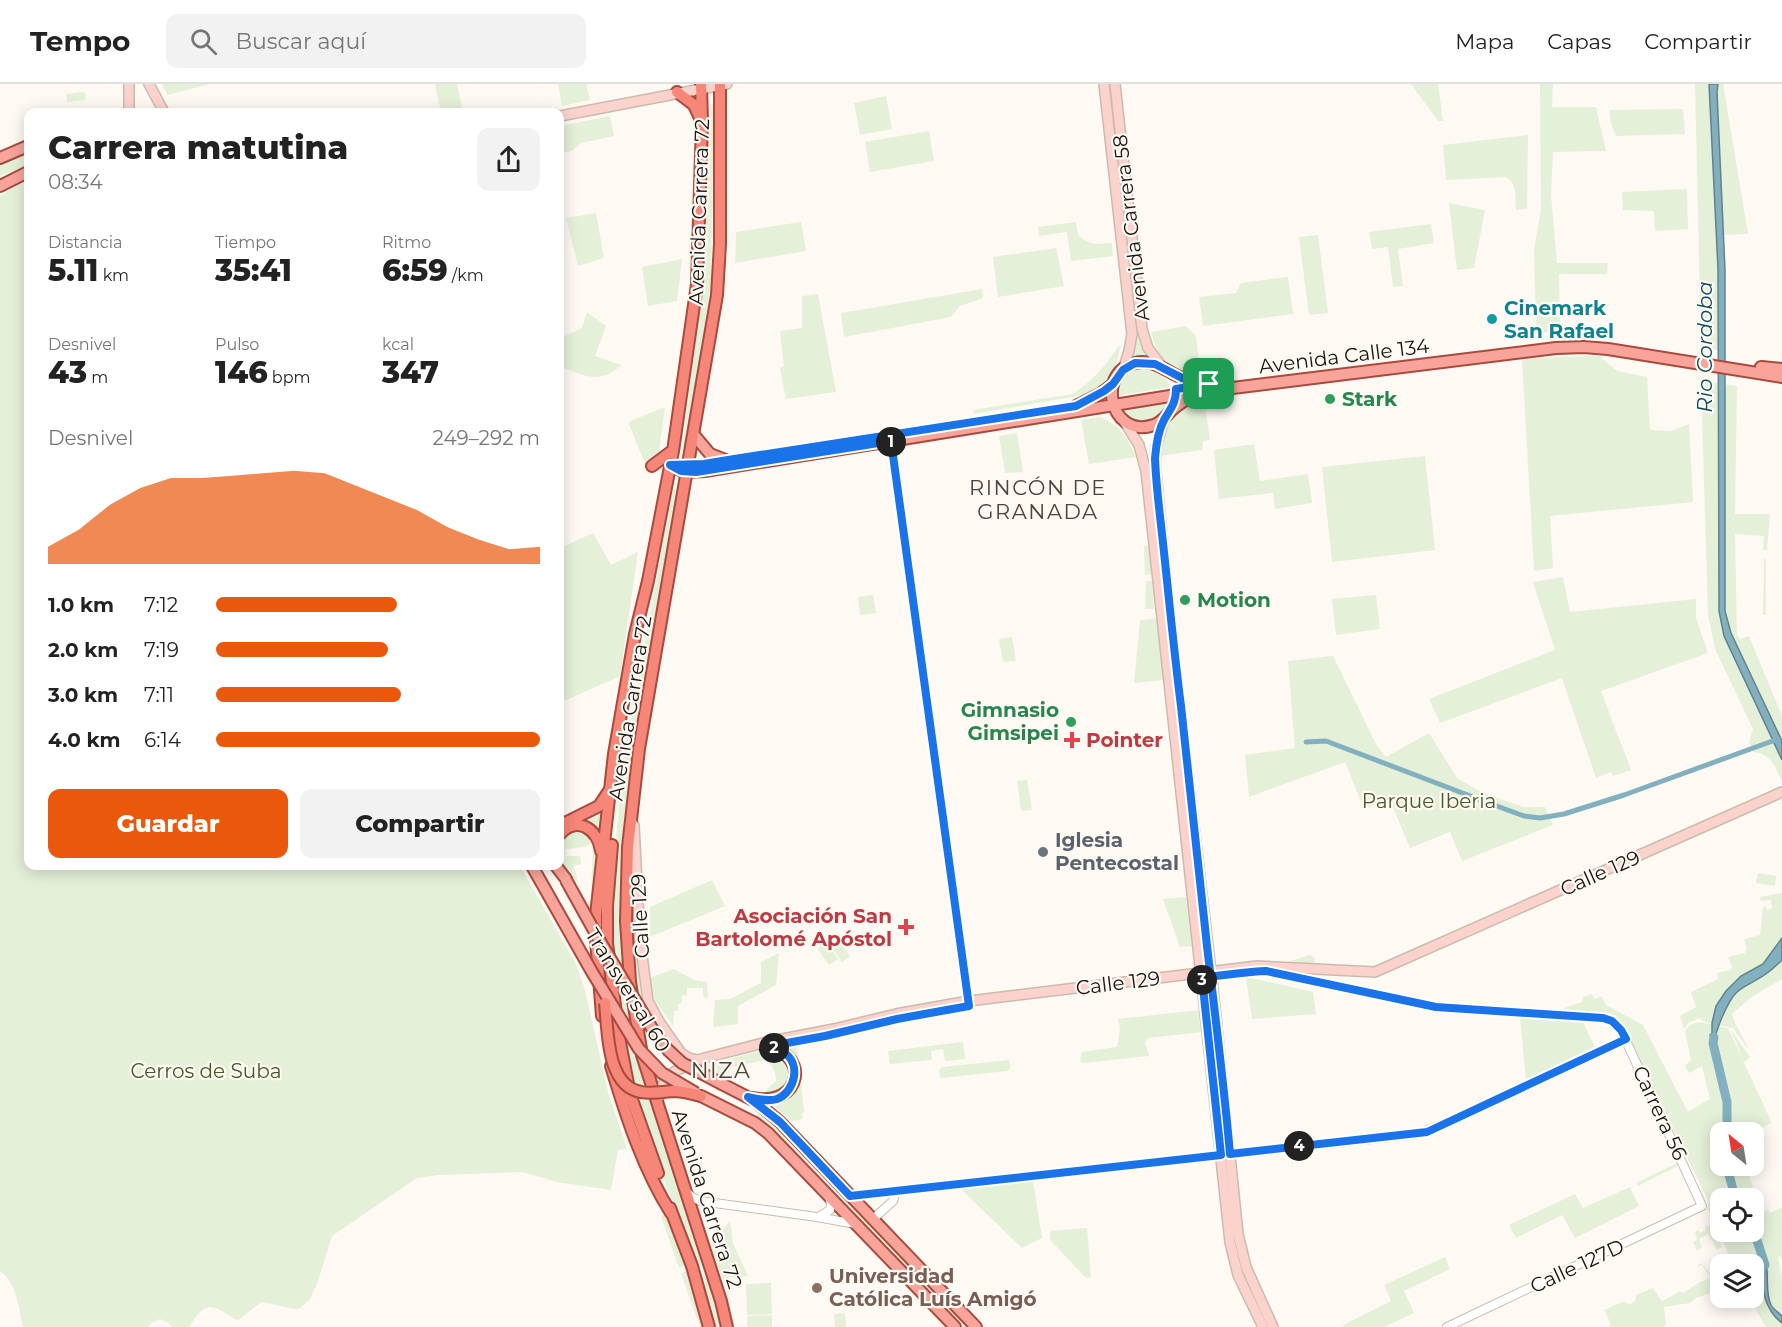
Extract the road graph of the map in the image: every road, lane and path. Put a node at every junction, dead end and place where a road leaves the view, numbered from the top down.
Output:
1 (129, 84) edge
2 (149, 84) edge
3 (720, 84) edge
4 (728, 84) edge
5 (1104, 84) edge
6 (1115, 84) edge
7 (701, 86) edge
8 (677, 92) junction
9 (129, 108) edge
10 (162, 108) edge
11 (564, 115) edge
12 (702, 122) junction
13 (24, 148) edge
14 (0, 158) edge
15 (24, 174) edge
16 (0, 186) edge
17 (1713, 363) junction
18 (1731, 366) junction
19 (1163, 369) junction
20 (1782, 369) edge
21 (1123, 370) junction
22 (1782, 377) edge
23 (1113, 384) junction
24 (1209, 384) junction
25 (1176, 392) junction
26 (1198, 392) junction
27 (1112, 404) junction
28 (1081, 408) junction
29 (1168, 415) junction
30 (1122, 419) junction
31 (694, 435) junction
32 (891, 441) junction
33 (673, 451) junction
34 (728, 460) junction
35 (670, 465) junction
36 (652, 466) dead end
37 (688, 468) junction
38 (648, 581) junction
39 (611, 782) junction
40 (1782, 792) edge
41 (1782, 798) edge
42 (632, 807) junction
43 (564, 823) edge
44 (564, 831) edge
45 (602, 867) junction
46 (529, 870) edge
47 (534, 870) edge
48 (560, 870) edge
49 (1266, 971) junction
50 (1206, 975) junction
51 (602, 1000) junction
52 (969, 1004) junction
53 (646, 1020) junction
54 (1626, 1039) junction
55 (675, 1045) junction
56 (765, 1047) junction
57 (674, 1071) junction
58 (748, 1097) junction
59 (706, 1098) junction
60 (660, 1111) junction
61 (1225, 1154) junction
62 (686, 1190) junction
63 (896, 1191) junction
64 (828, 1194) junction
65 (850, 1196) junction
66 (1701, 1200) joint
67 (700, 1201) junction
68 (692, 1210) junction
69 (671, 1213) junction
70 (817, 1217) junction
71 (873, 1219) junction
72 (857, 1225) junction
73 (713, 1278) junction
74 (697, 1282) junction
75 (710, 1327) edge
76 (727, 1327) edge
77 (955, 1327) edge
78 (976, 1327) edge
79 (1263, 1327) edge
80 (1273, 1327) edge
81 (1447, 1327) edge

1 - 9 main road
2 - 10 main road
3 - 4 main road
3 - 7 main road
3 - 31 highway, Avenida Carrera 72
5 - 21 main road, Avenida Carrera 58
6 - 19 main road, Avenida Carrera 58
7 - 8 main road
7 - 12 highway, Avenida Carrera 72
8 - 11 main road
8 - 12 highway
12 - 33 highway, Avenida Carrera 72
13 - 14 main road
15 - 16 main road
17 - 18 main road, Avenida Calle 134
17 - 24 main road, Avenida Calle 134
17 - 26 main road, Avenida Calle 134
18 - 20 main road, Avenida Calle 134
18 - 22 main road, Avenida Calle 134
19 - 21 main road
19 - 24 main road
19 - 25 main road
21 - 23 main road
23 - 27 main road
23 - 28 main road
24 - 25 main road, Avenida Calle 134
25 - 26 main road, Avenida Calle 134
25 - 27 main road, Avenida Calle 134
25 - 29 main road
26 - 29 main road
27 - 28 main road, Avenida Calle 134
27 - 30 main road
28 - 30 main road
28 - 32 main road, Avenida Calle 134
28 - 34 main road, Avenida Calle 134
29 - 30 main road
29 - 50 main road
30 - 50 main road
31 - 34 main road
31 - 37 highway, Avenida Carrera 72
32 - 37 main road, Avenida Calle 134
32 - 52 street
33 - 35 highway, Avenida Carrera 72
33 - 36 highway
34 - 37 main road, Avenida Calle 134
35 - 37 main road, Avenida Calle 134
35 - 38 highway, Avenida Carrera 72
37 - 42 highway, Avenida Carrera 72
38 - 39 highway, Avenida Carrera 72
38 - 69 highway, Avenida Carrera 72
39 - 43 highway
39 - 45 highway, Avenida Carrera 72
40 - 50 main road, Calle 129
41 - 49 main road, Calle 129
42 - 53 highway, bridge
42 - 55 main road, Calle 129
42 - 60 highway, Avenida Carrera 72
44 - 45 highway
45 - 51 highway, Avenida Carrera 72
46 - 51 highway
47 - 59 main road, Transversal 60, bridge
48 - 53 main road, Transversal 60, bridge
49 - 50 main road, Calle 129
49 - 54 street, Carrera 56
50 - 52 main road, Calle 129
50 - 61 main road
51 - 59 highway, bridge
51 - 69 highway, Avenida Carrera 72
52 - 55 main road, Calle 129
52 - 56 main road, Calle 129
53 - 58 main road, Transversal 60, bridge
54 - 61 street
54 - 66 street, Carrera 56
55 - 57 main road
56 - 57 main road, Calle 129
56 - 58 main road
57 - 60 main road
58 - 65 main road, Transversal 60
59 - 64 main road, Transversal 60
60 - 62 highway, Avenida Carrera 72
61 - 63 street
61 - 79 main road
61 - 80 main road
62 - 67 street
62 - 68 highway, Avenida Carrera 72
63 - 65 street
63 - 71 street
64 - 70 street
64 - 72 main road, Transversal 60
65 - 71 main road, Transversal 60
66 - 81 street, Calle 127D
67 - 68 street
67 - 70 street
68 - 73 highway, Avenida Carrera 72
69 - 74 highway, Avenida Carrera 72
70 - 72 street
71 - 78 main road, Transversal 60
72 - 77 main road, Transversal 60
73 - 74 highway
73 - 76 highway, Avenida Carrera 72
74 - 75 highway, Avenida Carrera 72

